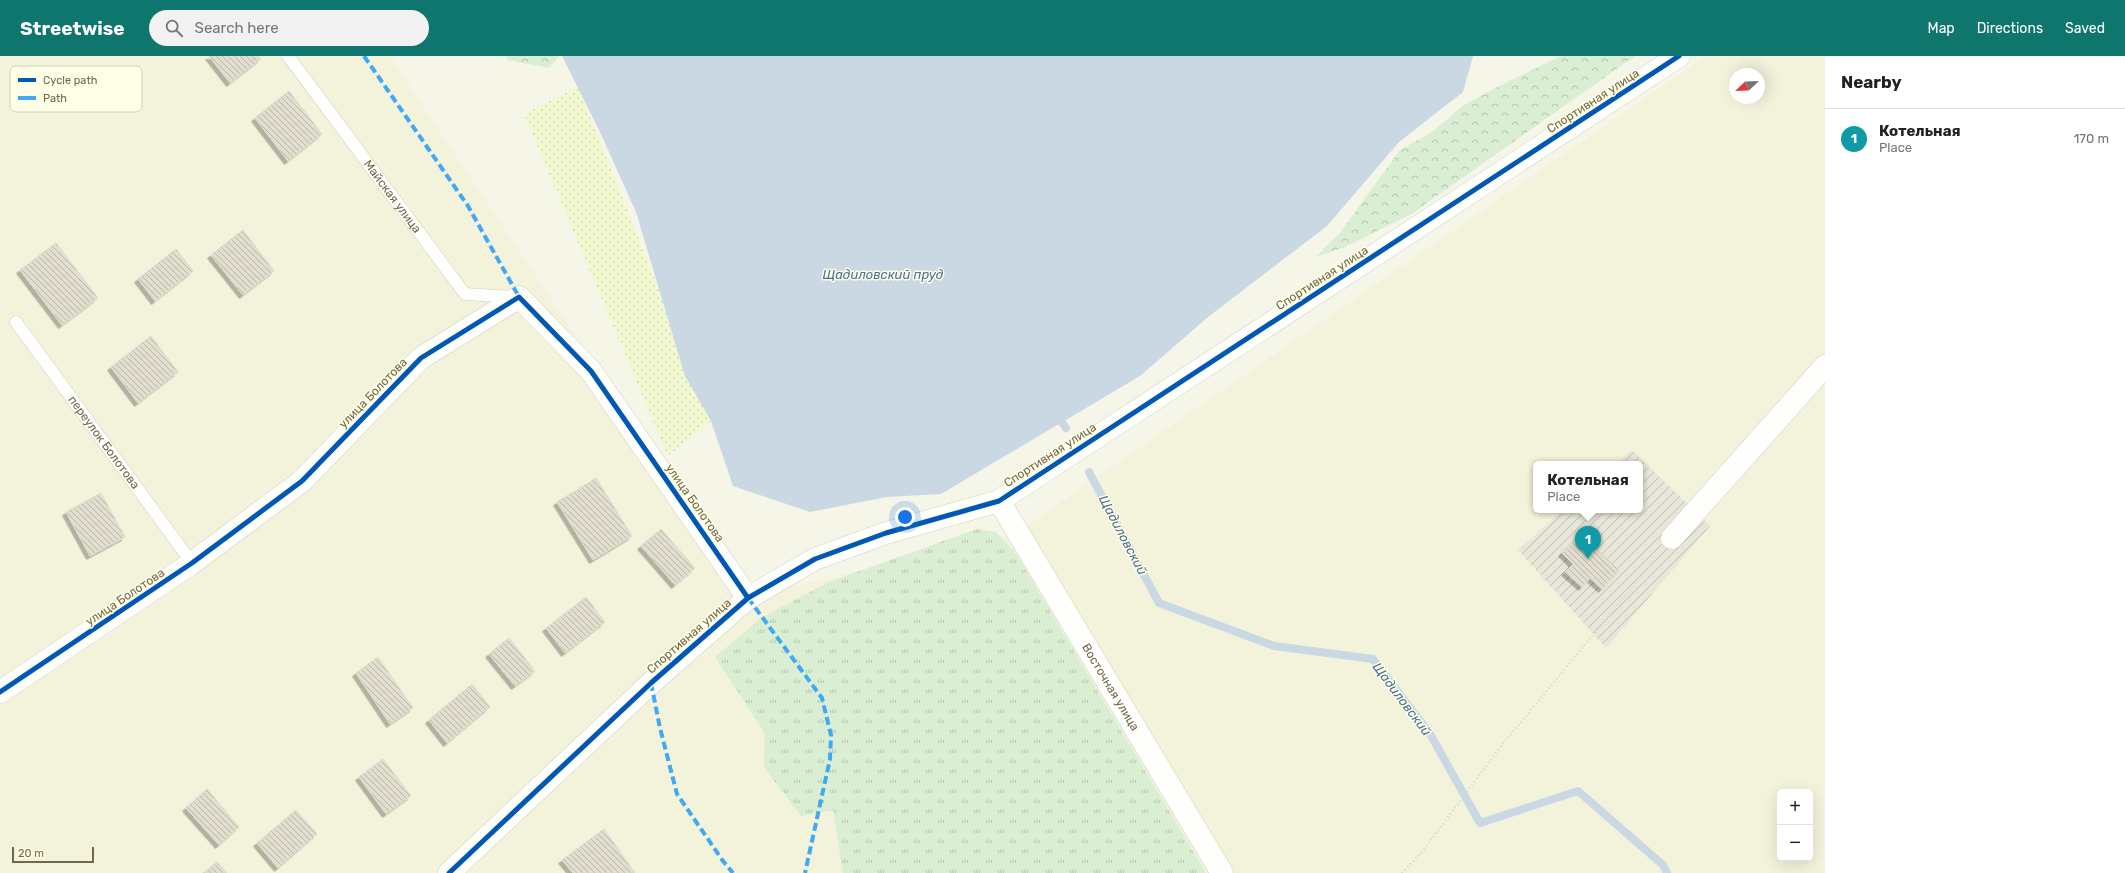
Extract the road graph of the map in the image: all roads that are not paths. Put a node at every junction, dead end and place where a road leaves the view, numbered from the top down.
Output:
1 (288, 56) edge
2 (1679, 56) edge
3 (519, 298) junction
4 (16, 322) dead end
5 (1825, 366) edge
6 (999, 501) junction
7 (1672, 538) road end
8 (192, 563) junction
9 (748, 598) junction
10 (0, 692) edge
11 (449, 873) edge
12 (1222, 873) edge

1 - 3 lane, Майская улица
2 - 6 street, Спортивная улица
3 - 8 street, улица Болотова
3 - 9 street, улица Болотова
4 - 8 lane, переулок Болотова
5 - 7 street
6 - 9 street, Спортивная улица
6 - 12 street, Восточная улица
8 - 10 street, улица Болотова
9 - 11 street, Спортивная улица

